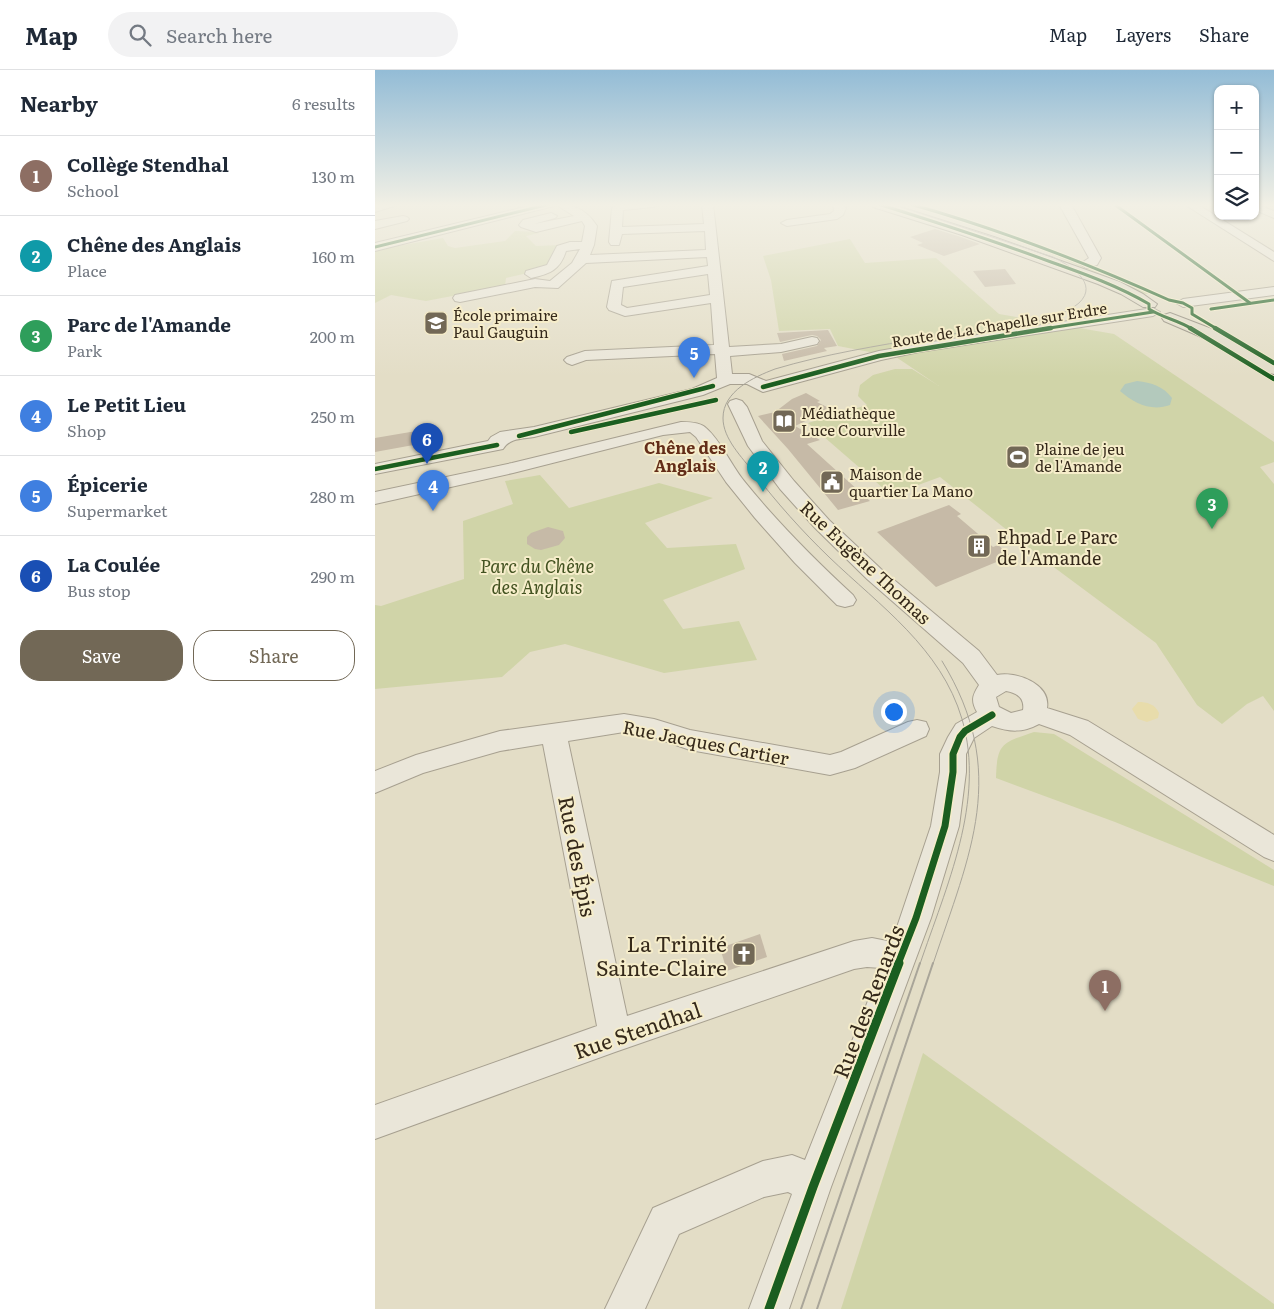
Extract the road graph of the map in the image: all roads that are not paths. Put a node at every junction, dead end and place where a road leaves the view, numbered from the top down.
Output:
1 (557, 262) edge
2 (580, 262) edge
3 (714, 262) edge
4 (1052, 262) edge
5 (1080, 262) edge
6 (1093, 262) edge
7 (1086, 264) junction
8 (714, 269) junction
9 (517, 287) junction
10 (1274, 291) edge
11 (1274, 297) edge
12 (460, 298) dead end
13 (717, 298) junction
14 (1185, 307) junction
15 (1151, 308) junction
16 (1170, 318) junction
17 (812, 341) dead end
18 (722, 350) junction
19 (572, 360) dead end
20 (1274, 363) edge
21 (1274, 369) edge
22 (718, 389) junction
23 (759, 394) junction
24 (736, 404) junction
25 (749, 430) junction
26 (512, 443) junction
27 (513, 468) junction
28 (375, 469) edge
29 (375, 498) edge
30 (849, 550) junction
31 (809, 567) junction
32 (845, 600) dead end
33 (992, 686) junction
34 (1035, 713) junction
35 (992, 715) junction
36 (917, 730) dead end
37 (554, 734) junction
38 (375, 782) edge
39 (1274, 849) edge
40 (900, 959) junction
41 (615, 1036) junction
42 (375, 1122) edge
43 (813, 1187) junction
44 (625, 1309) edge
45 (769, 1309) edge

1 - 9 street
2 - 9 street
3 - 8 street
4 - 15 main road
5 - 7 main road
6 - 7 street
7 - 14 main road
8 - 13 street
8 - 13 street
9 - 12 street
10 - 14 street
11 - 14 street
13 - 18 street
14 - 15 main road
14 - 16 main road
14 - 20 main road
15 - 16 main road
15 - 23 street, Route de La Chapelle sur Erdre
16 - 21 main road
17 - 18 street
18 - 19 street
18 - 22 street
22 - 23 street
22 - 24 street
22 - 26 street
23 - 24 street, Route de La Chapelle sur Erdre
23 - 25 street
24 - 25 street, Rue Eugène Thomas
25 - 30 street, Rue Eugène Thomas
26 - 27 street
26 - 28 street
27 - 29 street
27 - 31 street
30 - 31 street
30 - 33 street, Rue Eugène Thomas
31 - 32 street
33 - 34 street
33 - 35 street
34 - 35 street
34 - 39 street
35 - 40 street, Rue des Renards
36 - 37 street, Rue Jacques Cartier
37 - 38 street, Rue Jacques Cartier
37 - 41 street, Rue des Épis
40 - 41 street, Rue Stendhal
40 - 43 street, Rue des Renards
41 - 42 street, Rue Stendhal
43 - 44 street
43 - 45 street, Rue des Renards

